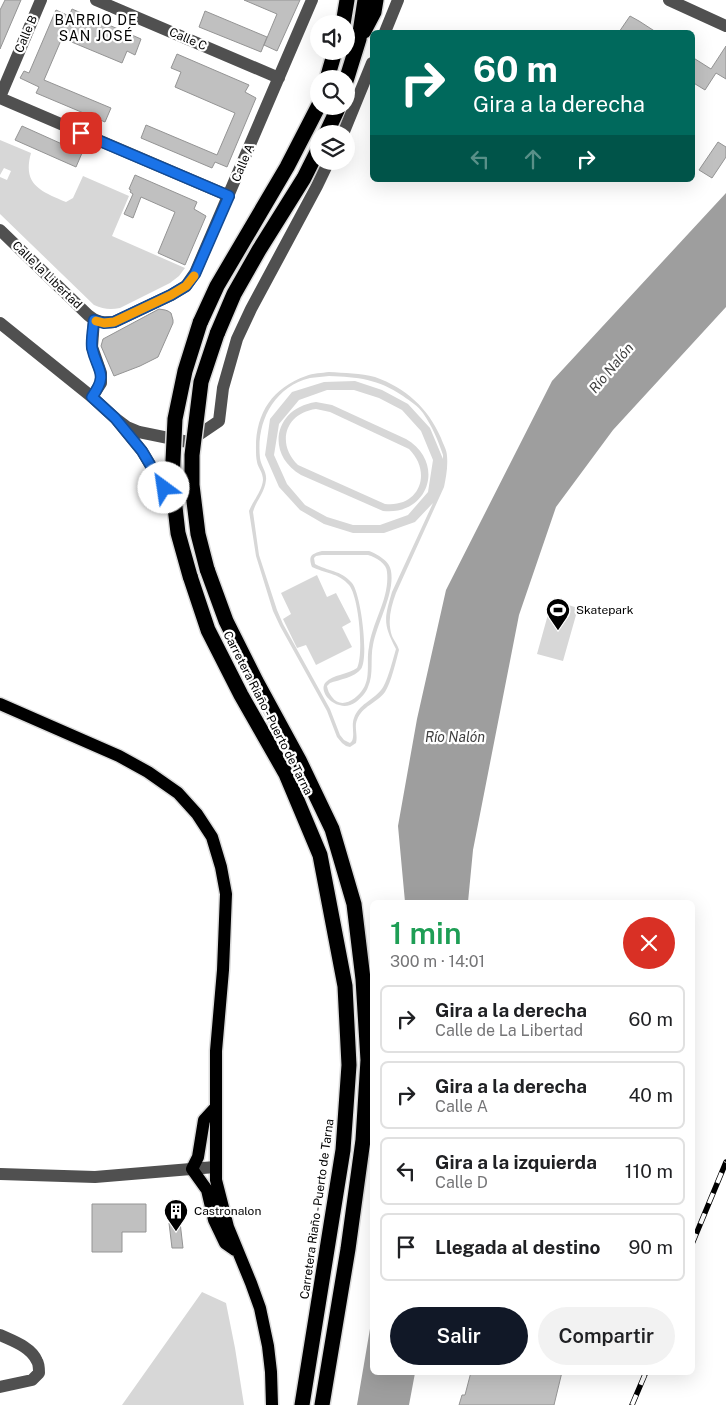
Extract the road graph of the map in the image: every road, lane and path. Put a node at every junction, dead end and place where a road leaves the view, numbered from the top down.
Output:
1 (41, 0) edge
2 (96, 0) edge
3 (312, 0) edge
4 (342, 0) edge
5 (347, 0) edge
6 (365, 0) edge
7 (376, 0) edge
8 (398, 0) edge
9 (669, 0) edge
10 (343, 15) edge
11 (344, 15) edge
12 (726, 26) edge
13 (386, 30) edge
14 (359, 39) junction
15 (370, 67) edge
16 (349, 70) edge
17 (279, 78) junction
18 (0, 97) edge
19 (314, 115) edge
20 (347, 125) edge
21 (310, 166) edge
22 (325, 170) edge
23 (229, 196) junction
24 (0, 230) edge
25 (94, 320) junction
26 (0, 323) edge
27 (92, 397) junction
28 (115, 418) junction
29 (164, 488) dead end
30 (0, 704) edge
31 (215, 1108) junction
32 (215, 1167) junction
33 (192, 1169) junction
34 (0, 1174) edge
35 (238, 1252) junction
36 (0, 1335) edge
37 (0, 1387) edge
38 (303, 1401) edge
39 (272, 1405) edge
40 (322, 1405) edge

1 - 18 street, Calle B
2 - 17 street, Calle C
3 - 17 street, Calle A
4 - 10 highway
5 - 11 highway
6 - 14 highway
7 - 14 highway
8 - 13 street
9 - 12 street
14 - 16 highway
15 - 20 street
17 - 23 street, Calle A
18 - 23 street
19 - 38 highway, Carretera Riaño - Puerto de Tarna, bridge
21 - 40 highway, Carretera Riaño - Puerto de Tarna, bridge
22 - 28 street
23 - 25 street, Calle A
24 - 25 street, Calle la Libertad
25 - 27 street
26 - 27 street
27 - 28 street
28 - 29 street
30 - 31 main road
31 - 32 main road
31 - 33 main road
32 - 33 street
32 - 35 main road
33 - 34 street
33 - 35 main road
35 - 39 main road
36 - 37 street

